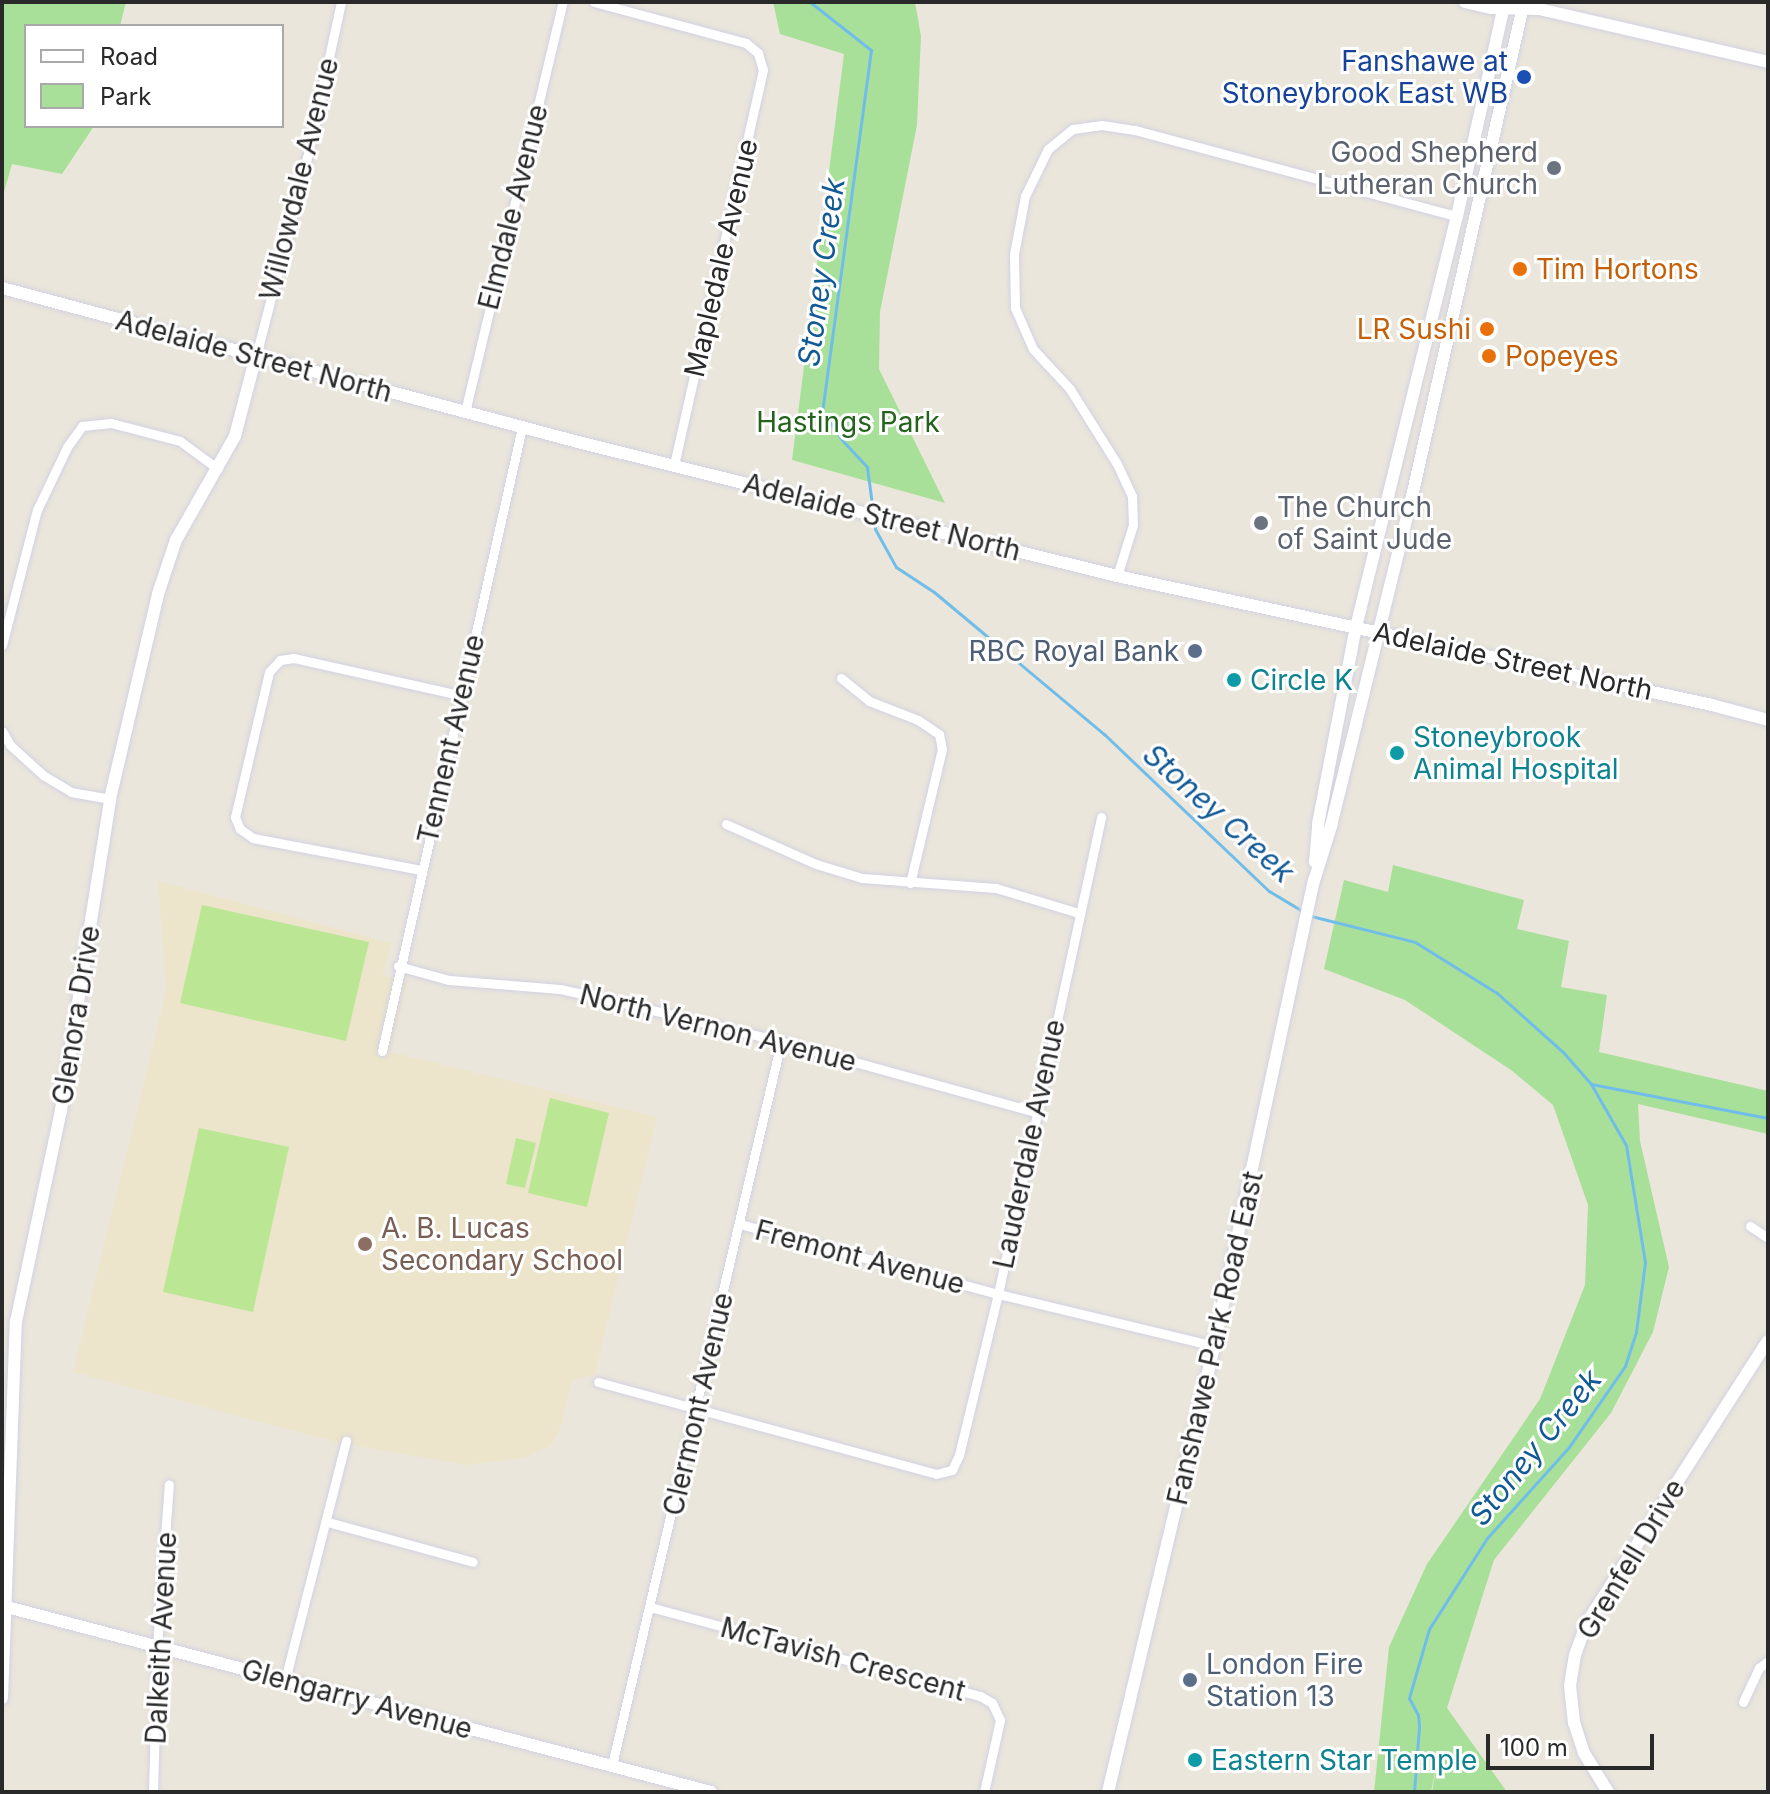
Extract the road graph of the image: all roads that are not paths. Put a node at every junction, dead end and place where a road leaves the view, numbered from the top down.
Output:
1 (341, 2) edge
2 (563, 2) edge
3 (594, 2) edge
4 (1465, 2) edge
5 (1524, 4) edge
6 (1504, 5) edge
7 (1768, 62) edge
8 (1457, 216) junction
9 (2, 288) edge
10 (256, 356) junction
11 (465, 412) junction
12 (522, 427) junction
13 (674, 464) junction
14 (218, 469) junction
15 (1117, 576) junction
16 (1356, 627) junction
17 (1378, 631) junction
18 (2, 645) edge
19 (841, 678) dead end
20 (460, 695) junction
21 (1768, 720) edge
22 (2, 731) edge
23 (110, 799) junction
24 (1101, 817) dead end
25 (726, 824) dead end
26 (421, 870) junction
27 (1314, 881) junction
28 (910, 883) junction
29 (1079, 913) junction
30 (398, 966) junction
31 (781, 1042) junction
32 (382, 1051) dead end
33 (1035, 1112) junction
34 (740, 1224) junction
35 (1750, 1226) dead end
36 (1768, 1238) edge
37 (998, 1294) junction
38 (1768, 1341) edge
39 (1214, 1346) junction
40 (1764, 1358) edge
41 (598, 1382) dead end
42 (698, 1409) junction
43 (346, 1441) dead end
44 (169, 1484) dead end
45 (328, 1522) junction
46 (473, 1562) dead end
47 (3, 1606) edge
48 (650, 1607) junction
49 (157, 1646) junction
50 (1768, 1661) edge
51 (285, 1680) junction
52 (2, 1698) edge
53 (1743, 1702) dead end
54 (612, 1765) junction
55 (153, 1792) edge
56 (711, 1792) edge
57 (984, 1792) edge
58 (1108, 1792) edge
59 (1608, 1792) edge

1 - 10 street, Willowdale Avenue
2 - 11 street, Elmdale Avenue
3 - 13 street, Mapledale Avenue
4 - 6 main road
5 - 6 main road
5 - 7 main road
5 - 17 main road, Fanshawe Park Road East
6 - 8 main road, Fanshawe Park Road East
8 - 15 street
8 - 16 main road, Fanshawe Park Road East
9 - 10 main road, Adelaide Street North
10 - 11 main road, Adelaide Street North
10 - 14 main road, Glenora Drive
11 - 12 main road, Adelaide Street North
12 - 13 main road, Adelaide Street North
12 - 20 street, Tennent Avenue
13 - 15 main road, Adelaide Street North
14 - 18 street
14 - 23 main road, Glenora Drive
15 - 16 main road, Adelaide Street North
16 - 17 main road, Adelaide Street North
16 - 27 main road, Fanshawe Park Road East
17 - 21 main road, Adelaide Street North
17 - 27 main road, Fanshawe Park Road East
19 - 28 street
20 - 26 street, Tennent Avenue
20 - 26 street
22 - 23 street
23 - 47 main road, Glenora Drive
24 - 29 street, Lauderdale Avenue
25 - 28 street
26 - 30 street, Tennent Avenue
27 - 39 main road, Fanshawe Park Road East
28 - 29 street
29 - 33 street, Lauderdale Avenue
30 - 31 street, North Vernon Avenue
30 - 32 street, Tennent Avenue
31 - 33 street, North Vernon Avenue
31 - 34 street, Clermont Avenue
33 - 37 street, Lauderdale Avenue
34 - 37 street, Fremont Avenue
34 - 42 street, Clermont Avenue
35 - 36 street
37 - 39 street, Fremont Avenue
37 - 42 street, Lauderdale Avenue
38 - 40 main road, Grenfell Drive
39 - 58 main road, Fanshawe Park Road East
40 - 59 main road, Grenfell Drive
41 - 42 street
42 - 48 street, Clermont Avenue
43 - 45 street
44 - 49 street, Dalkeith Avenue
45 - 46 street
45 - 51 street
47 - 49 main road, Glengarry Avenue
47 - 52 main road, Glenora Drive
48 - 54 street, Clermont Avenue
48 - 57 street, McTavish Crescent
49 - 51 main road, Glengarry Avenue
49 - 55 street, Dalkeith Avenue
50 - 53 street
51 - 54 main road, Glengarry Avenue
54 - 56 main road, Glengarry Avenue

